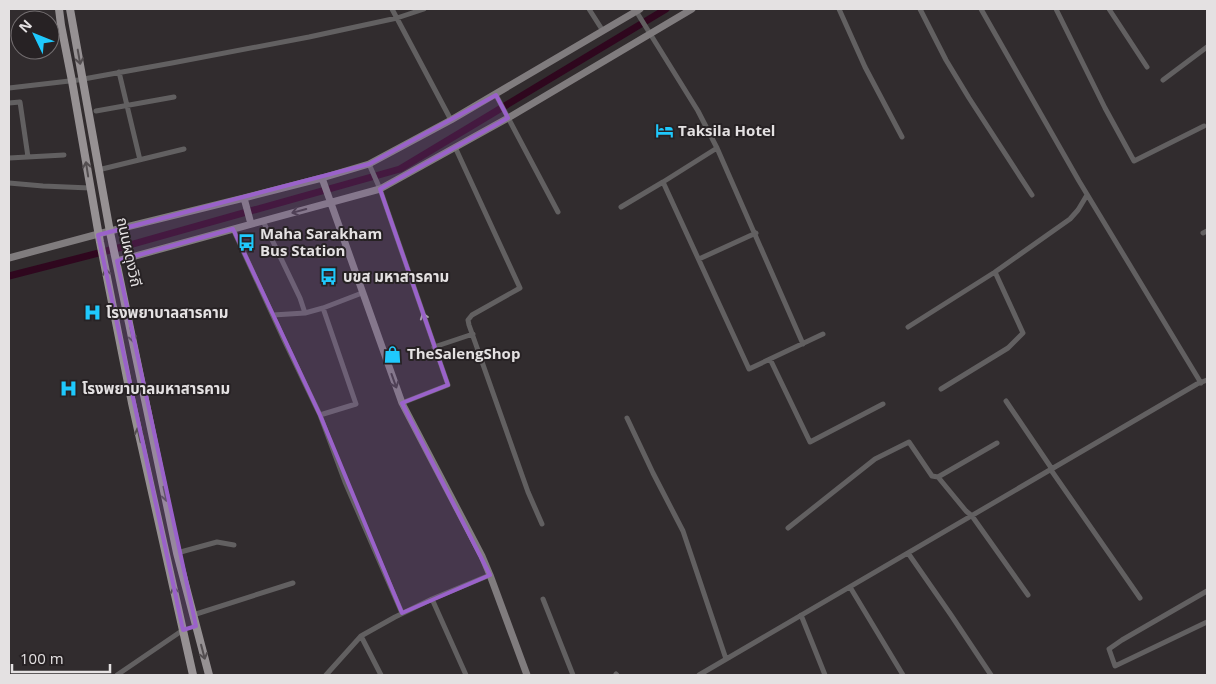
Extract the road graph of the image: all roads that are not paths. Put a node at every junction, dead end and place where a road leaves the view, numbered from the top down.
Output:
1 (59, 9) edge
2 (70, 9) edge
3 (392, 9) edge
4 (424, 9) edge
5 (589, 9) edge
6 (692, 9) edge
7 (839, 9) edge
8 (920, 9) edge
9 (981, 9) edge
10 (1056, 9) edge
11 (1109, 9) edge
12 (638, 10) edge
13 (397, 18) junction
14 (603, 31) junction
15 (650, 34) junction
16 (1207, 46) edge
17 (1147, 66) dead end
18 (119, 72) junction
19 (83, 79) junction
20 (1163, 80) dead end
21 (72, 81) junction
22 (9, 88) edge
23 (496, 95) junction
24 (174, 97) dead end
25 (9, 103) edge
26 (128, 106) junction
27 (96, 111) dead end
28 (508, 118) junction
29 (452, 120) junction
30 (1204, 126) dead end
31 (902, 137) dead end
32 (455, 147) junction
33 (717, 148) junction
34 (184, 149) dead end
35 (64, 155) dead end
36 (28, 156) junction
37 (9, 158) edge
38 (140, 160) junction
39 (369, 164) junction
40 (98, 170) junction
41 (322, 178) junction
42 (663, 182) junction
43 (9, 183) edge
44 (90, 188) junction
45 (380, 189) junction
46 (1032, 195) dead end
47 (1087, 195) junction
48 (244, 198) junction
49 (331, 203) junction
50 (621, 207) dead end
51 (558, 212) dead end
52 (263, 221) junction
53 (251, 224) junction
54 (233, 229) junction
55 (756, 233) junction
56 (111, 235) junction
57 (99, 238) junction
58 (116, 257) junction
59 (9, 258) edge
60 (699, 259) junction
61 (995, 272) junction
62 (362, 293) junction
63 (323, 308) junction
64 (305, 313) junction
65 (273, 315) junction
66 (908, 327) dead end
67 (473, 334) junction
68 (823, 334) dead end
69 (803, 344) junction
70 (434, 347) junction
71 (770, 359) junction
72 (1207, 380) edge
73 (1201, 382) junction
74 (941, 389) dead end
75 (1006, 401) dead end
76 (402, 403) junction
77 (883, 404) dead end
78 (320, 416) junction
79 (627, 418) dead end
80 (997, 443) dead end
81 (1052, 469) junction
82 (938, 477) junction
83 (972, 516) junction
84 (542, 524) dead end
85 (788, 528) dead end
86 (234, 545) dead end
87 (177, 553) junction
88 (908, 553) junction
89 (490, 575) junction
90 (293, 583) dead end
91 (850, 587) junction
92 (1207, 591) edge
93 (1028, 596) dead end
94 (1140, 598) dead end
95 (432, 599) junction
96 (543, 599) dead end
97 (402, 613) junction
98 (193, 615) junction
99 (801, 615) junction
100 (1207, 622) edge
101 (196, 626) junction
102 (183, 630) junction
103 (361, 636) junction
104 (726, 660) junction
105 (117, 675) edge
106 (194, 675) edge
107 (209, 675) edge
108 (326, 675) edge
109 (381, 675) edge
110 (466, 675) edge
111 (527, 675) edge
112 (573, 675) edge
113 (699, 675) edge
114 (825, 675) edge
115 (903, 675) edge
116 (991, 675) edge

1 - 21 main road, ถนนผดุงวิถี
2 -> 19 main road, ถนนผดุงวิถี
3 - 13 street
4 - 13 street
5 - 14 street
6 - 15 street
7 - 31 street
8 - 46 street
9 - 47 street
10 - 30 street
11 - 17 street
12 - 14 street
12 - 15 street
13 - 18 street
13 - 29 street
14 - 23 street
15 - 28 street
15 - 33 street
16 - 20 street
18 - 19 street
18 - 26 street
19 - 21 street
19 - 40 main road, ถนนผดุงวิถี
21 - 22 street
44 -> 21 main road, ถนนผดุงวิถี
23 - 28 street
23 - 29 street
24 - 26 street
25 - 36 street
26 - 27 street
26 - 38 street
28 - 32 street
28 - 51 street
29 - 39 street
32 - 45 street
32 - 67 street
33 - 42 street
33 - 55 street
34 - 38 street
35 - 36 street
36 - 37 street
38 - 40 street
39 - 41 street
39 - 45 street
40 - 56 main road, ถนนผดุงวิถี
41 - 48 street
41 - 49 street
42 - 50 street
42 - 60 street
43 - 44 street
44 - 57 main road, ถนนผดุงวิถี
45 - 49 street
70 -> 45 street
47 - 61 street
47 - 73 street
48 - 53 street
48 - 56 street
49 -> 52 street
49 - 62 street
52 - 53 street
52 - 64 street
53 - 54 street
54 - 58 street
54 - 65 street
55 - 60 street
55 - 69 street
56 - 57 street
56 - 58 main road, ถนนผดุงวิถี
57 - 59 street
102 -> 57 main road, ถนนผดุงวิถี
58 -> 87 main road, ถนนผดุงวิถี
60 - 71 street
61 - 66 street
61 - 74 street
62 - 63 street
62 -> 76 street
63 - 64 street
63 - 78 street
64 - 65 street
65 - 78 street
67 - 70 street
67 - 84 street
68 - 69 street
69 - 71 street
70 - 76 street
71 - 77 street
72 - 73 street
73 - 81 street
75 - 81 street
76 - 89 street
78 - 97 street
79 - 104 street
80 - 82 street
81 - 83 street
81 - 94 street
82 - 83 street
82 - 85 street
83 - 88 street
83 - 93 street
86 - 87 street
87 - 98 main road, ถนนผดุงวิถี
88 - 91 street
88 - 116 street
89 - 95 street
89 - 111 street
90 - 98 street
91 - 99 street
91 - 115 street
92 - 100 street
95 - 97 street
95 - 110 street
96 - 112 street
97 - 103 street
98 - 101 main road, ถนนผดุงวิถี
99 - 104 street
99 - 114 street
101 - 102 main road
101 -> 107 main road, ถนนผดุงวิถี
102 - 105 street
102 - 106 main road, ถนนผดุงวิถี
103 - 108 street
103 - 109 street
104 - 113 street

